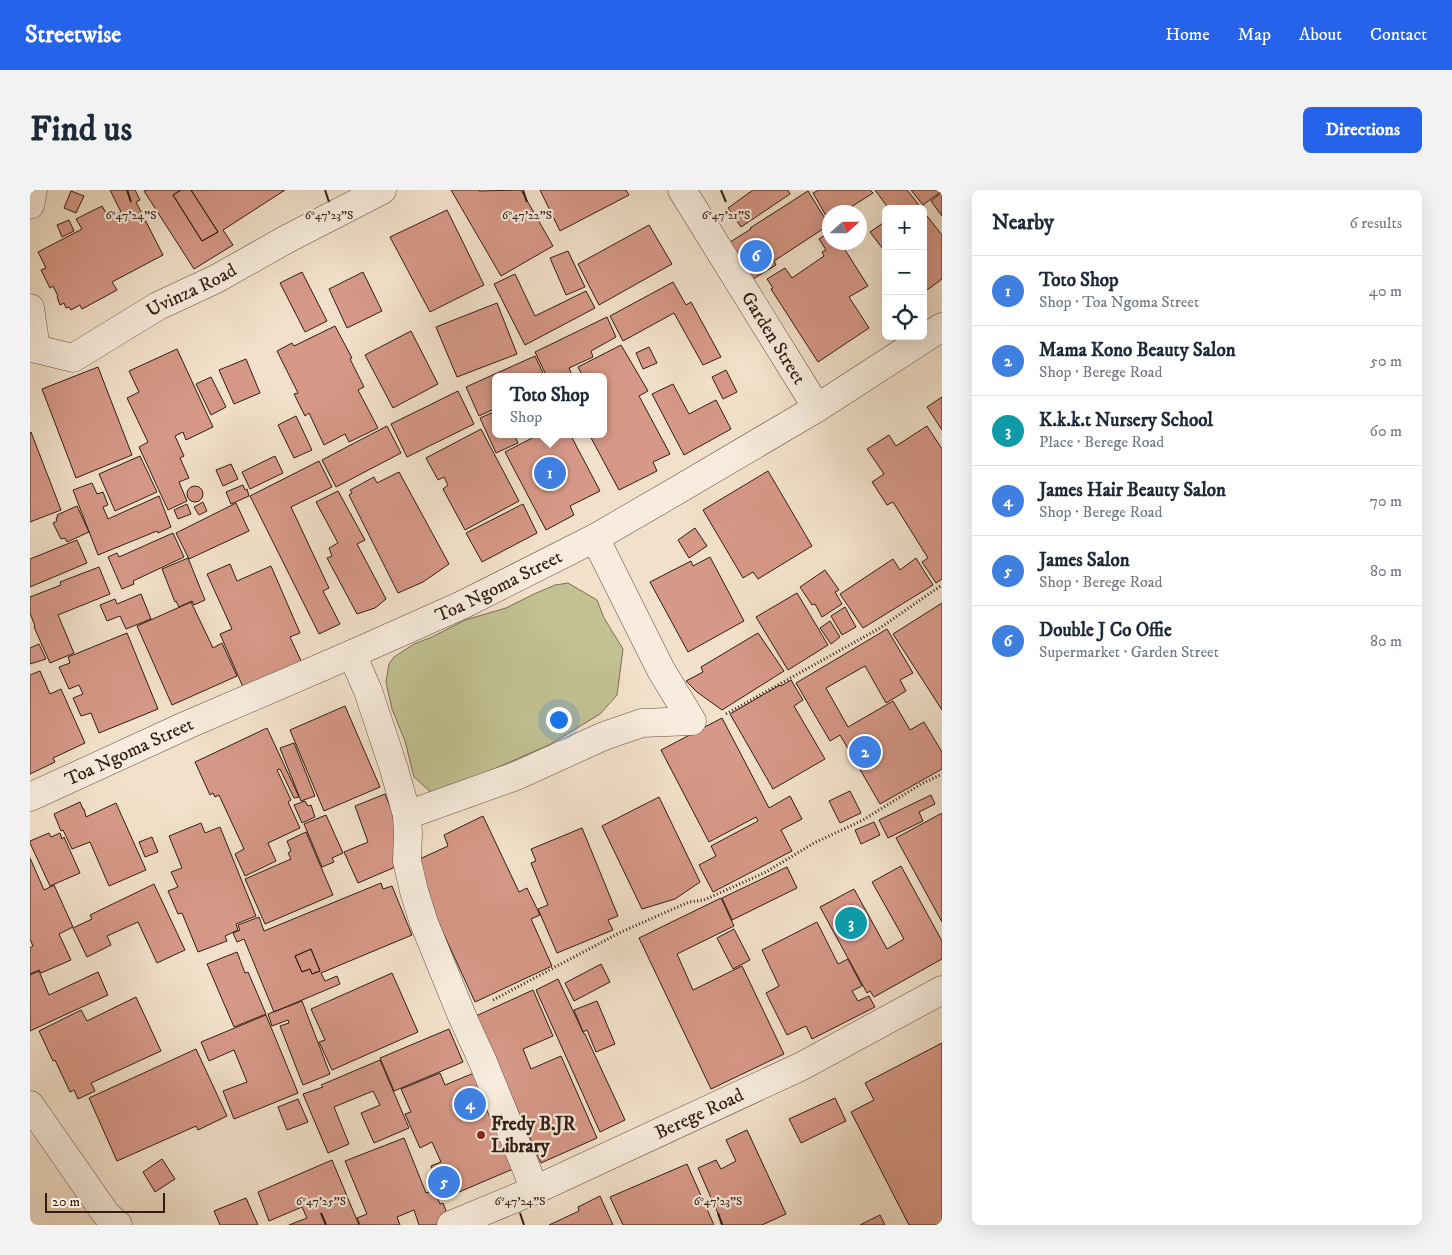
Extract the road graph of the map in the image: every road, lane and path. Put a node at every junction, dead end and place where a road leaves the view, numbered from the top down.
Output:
1 (33, 190) edge
2 (382, 190) edge
3 (682, 190) edge
4 (30, 205) edge
5 (30, 308) edge
6 (942, 327) edge
7 (817, 408) junction
8 (595, 538) junction
9 (942, 585) edge
10 (352, 654) junction
11 (692, 721) junction
12 (942, 774) edge
13 (30, 797) edge
14 (407, 815) junction
15 (942, 990) edge
16 (462, 1016) junction
17 (30, 1105) edge
18 (535, 1190) junction
19 (103, 1221) edge
20 (451, 1225) edge

1 - 4 street
2 - 5 street, Uvinza Road
3 - 7 street, Garden Street
6 - 7 street, Toa Ngoma Street
7 - 8 street, Toa Ngoma Street
8 - 10 street, Toa Ngoma Street
8 - 11 street
9 - 11 path
10 - 13 street, Toa Ngoma Street
10 - 14 street
11 - 14 street
12 - 16 path
14 - 16 street
15 - 18 street, Berege Road
16 - 18 street
17 - 19 street
18 - 20 street, Berege Road

